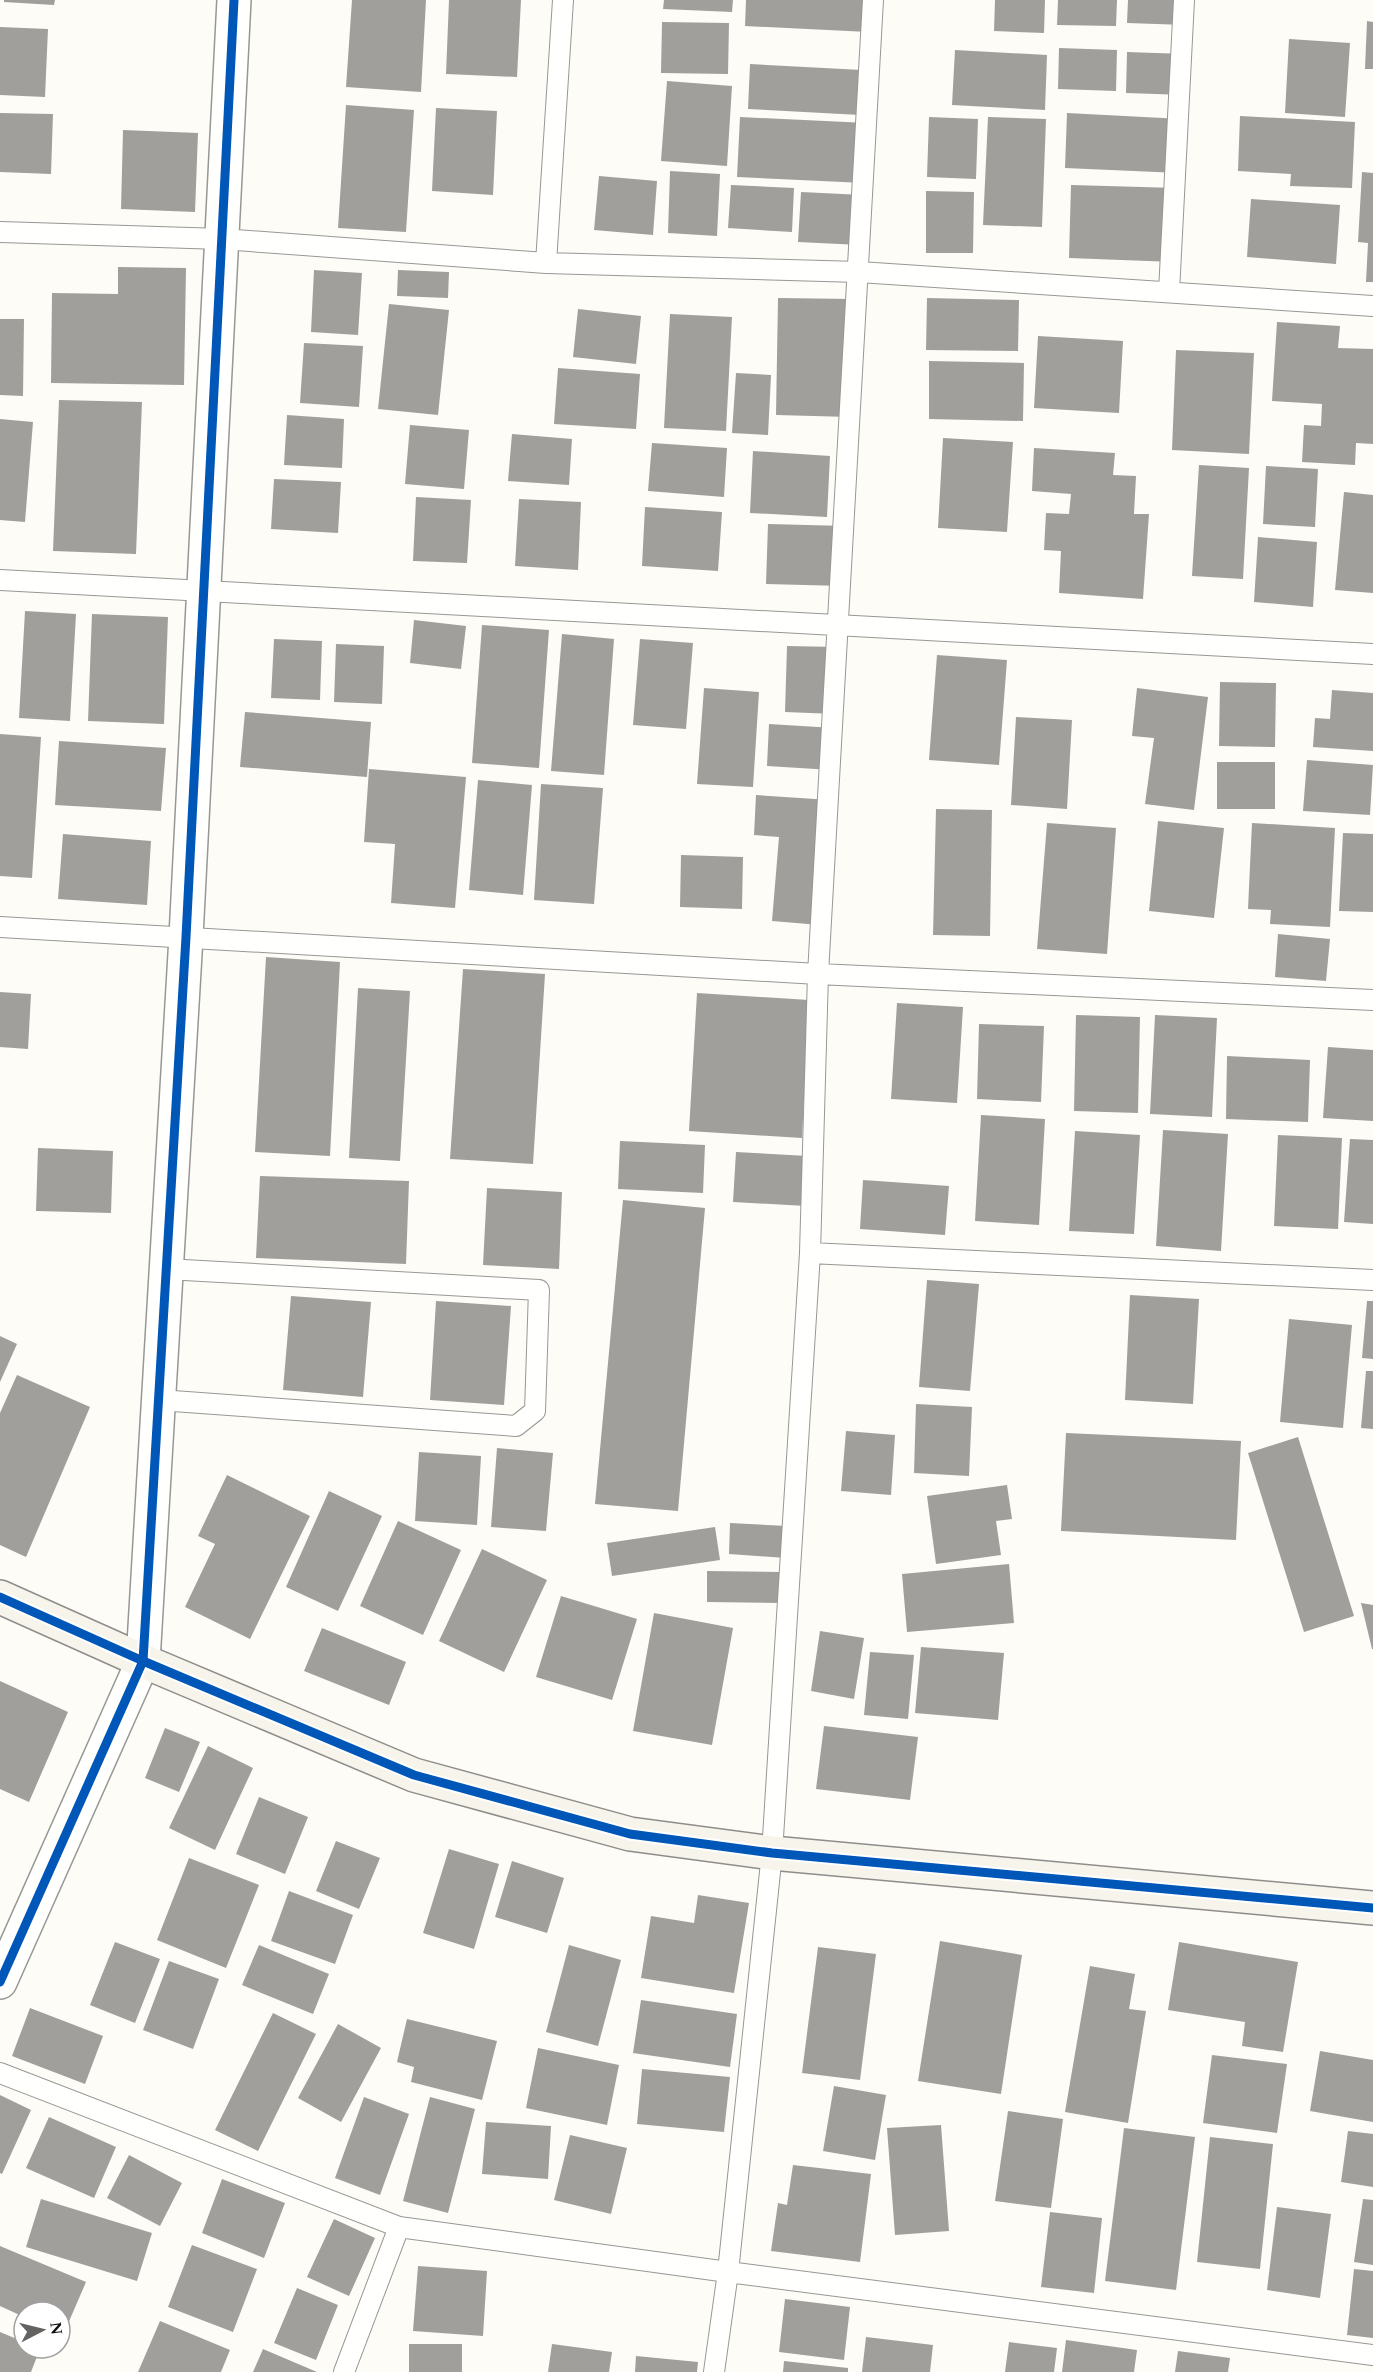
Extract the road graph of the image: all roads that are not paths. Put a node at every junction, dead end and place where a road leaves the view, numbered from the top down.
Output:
1 (234, 0) edge
2 (563, 0) edge
3 (873, 0) edge
4 (1184, 0) edge
5 (0, 232) edge
6 (222, 239) junction
7 (546, 262) junction
8 (859, 272) junction
9 (1169, 292) junction
10 (1373, 306) edge
11 (0, 580) edge
12 (205, 589) junction
13 (837, 626) junction
14 (1373, 654) edge
15 (0, 927) edge
16 (186, 937) junction
17 (818, 974) junction
18 (1373, 1000) edge
19 (810, 1253) junction
20 (166, 1269) junction
21 (1373, 1280) edge
22 (159, 1400) junction
23 (0, 1597) edge
24 (143, 1661) junction
25 (772, 1853) junction
26 (1373, 1908) edge
27 (0, 1982) edge
28 (0, 2073) edge
29 (399, 2228) junction
30 (728, 2272) junction
31 (1373, 2355) edge
32 (344, 2372) edge
33 (714, 2372) edge

1 - 6 street
2 - 7 lane
3 - 8 lane
4 - 9 lane
5 - 6 lane
6 - 7 lane
6 - 12 street
7 - 8 lane
8 - 9 lane
8 - 13 lane
9 - 10 lane
11 - 12 lane
12 - 13 lane
12 - 16 street
13 - 14 lane
13 - 17 lane
15 - 16 lane
16 - 17 lane
16 - 20 street
17 - 18 lane
17 - 19 lane
19 - 21 lane
19 - 25 lane
20 - 22 street
20 - 22 lane
22 - 24 street
23 - 24 street
24 - 25 street
24 - 27 street
25 - 26 street
25 - 30 lane
28 - 29 lane
29 - 30 lane
29 - 32 lane
30 - 31 lane
30 - 33 lane

